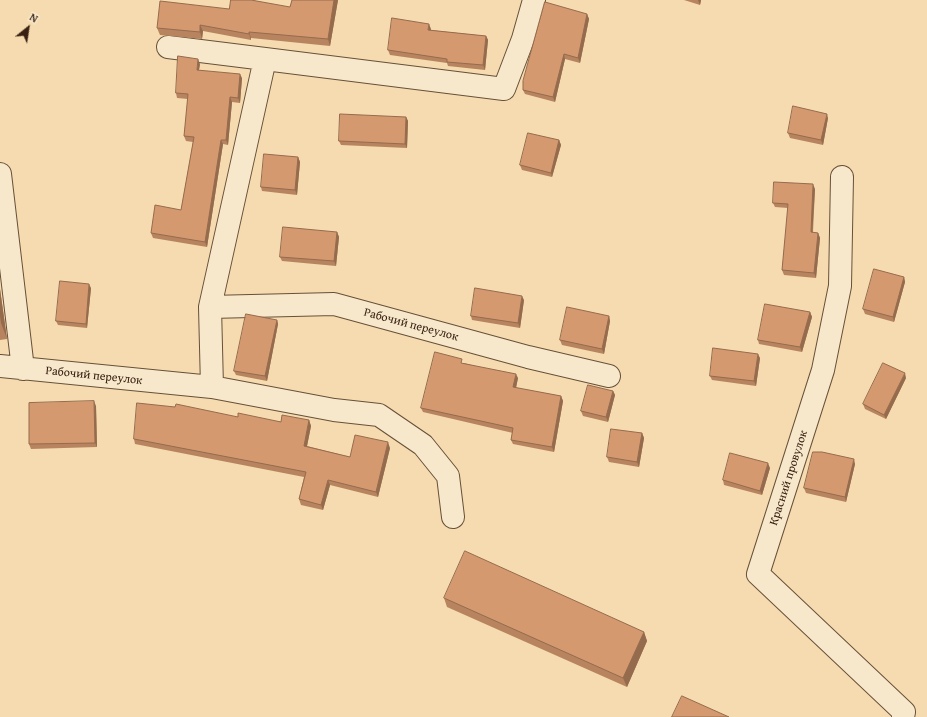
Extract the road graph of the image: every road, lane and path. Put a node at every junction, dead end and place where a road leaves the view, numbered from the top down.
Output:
1 (534, 0) edge
2 (168, 47) dead end
3 (265, 59) junction
4 (0, 174) edge
5 (842, 177) dead end
6 (210, 306) junction
7 (0, 366) edge
8 (23, 369) junction
9 (609, 376) dead end
10 (212, 387) junction
11 (453, 517) dead end
12 (903, 717) edge

1 - 3 street
2 - 3 street
3 - 6 street
4 - 8 street
5 - 12 street, Красний провулок
6 - 9 street, Рабочий переулок
6 - 10 street
7 - 8 street, Рабочий переулок
8 - 10 street, Рабочий переулок
10 - 11 street, Рабочий переулок

